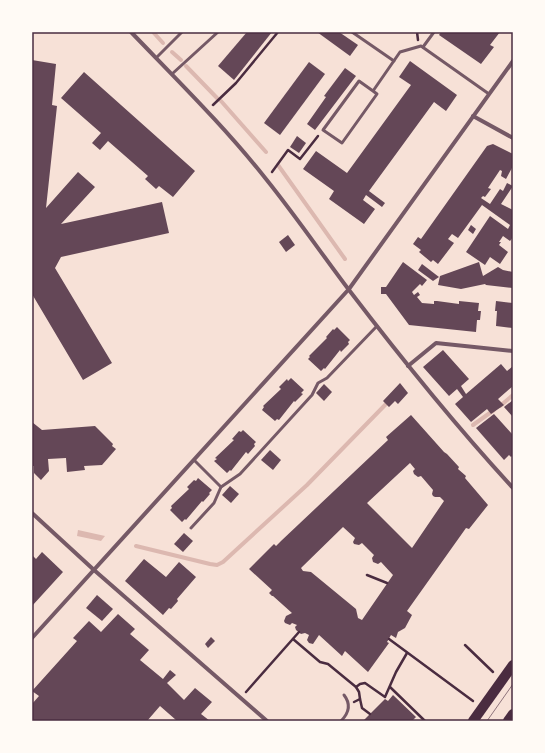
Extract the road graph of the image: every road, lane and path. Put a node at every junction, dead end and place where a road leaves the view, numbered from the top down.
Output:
1 (131, 32) edge
2 (182, 32) edge
3 (218, 32) edge
4 (278, 32) edge
5 (352, 32) edge
6 (434, 32) edge
7 (423, 47) junction
8 (156, 58) junction
9 (513, 60) edge
10 (394, 61) junction
11 (172, 74) junction
12 (373, 91) junction
13 (489, 94) junction
14 (208, 111) junction
15 (473, 116) junction
16 (513, 138) edge
17 (313, 142) dead end
18 (266, 179) junction
19 (349, 289) junction
20 (377, 326) junction
21 (513, 351) edge
22 (408, 366) junction
23 (194, 460) junction
24 (221, 486) junction
25 (513, 488) edge
26 (32, 513) edge
27 (191, 528) dead end
28 (94, 570) junction
29 (367, 574) dead end
30 (388, 583) dead end
31 (299, 632) dead end
32 (32, 638) edge
33 (293, 639) junction
34 (389, 639) dead end
35 (465, 644) dead end
36 (407, 653) junction
37 (513, 665) edge
38 (502, 681) junction
39 (390, 687) junction
40 (356, 688) junction
41 (344, 695) dead end
42 (240, 698) junction
43 (360, 700) junction
44 (349, 703) junction
45 (483, 708) junction
46 (370, 714) dead end
47 (513, 714) edge
48 (343, 720) edge
49 (267, 721) edge
50 (425, 721) edge
51 (473, 721) edge
52 (508, 721) edge

1 - 8 street
2 - 8 lane
3 - 11 lane
4 - 14 path
5 - 10 lane
6 - 7 lane
7 - 10 lane
7 - 13 lane
8 - 11 street
9 - 13 street
10 - 12 lane
11 - 14 street
12 - 12 lane
13 - 15 street
14 - 18 street
15 - 16 street
15 - 19 street
17 - 18 path
18 - 19 street
19 - 20 street
19 - 23 street
20 - 22 street
20 - 24 lane
21 - 22 street
22 - 25 street
23 - 24 lane
23 - 28 street
24 - 27 lane
26 - 28 street
28 - 32 street
28 - 42 street
29 - 30 path
31 - 33 path
33 - 40 path
33 - 42 path
34 - 36 path
35 - 38 path
36 - 39 path
36 - 45 path
37 - 38 main road
38 - 45 main road
39 - 40 path
39 - 50 path
40 - 43 path
41 - 44 lane
42 - 49 street
43 - 44 path
43 - 46 path
44 - 48 lane
45 - 51 main road
47 - 52 main road

